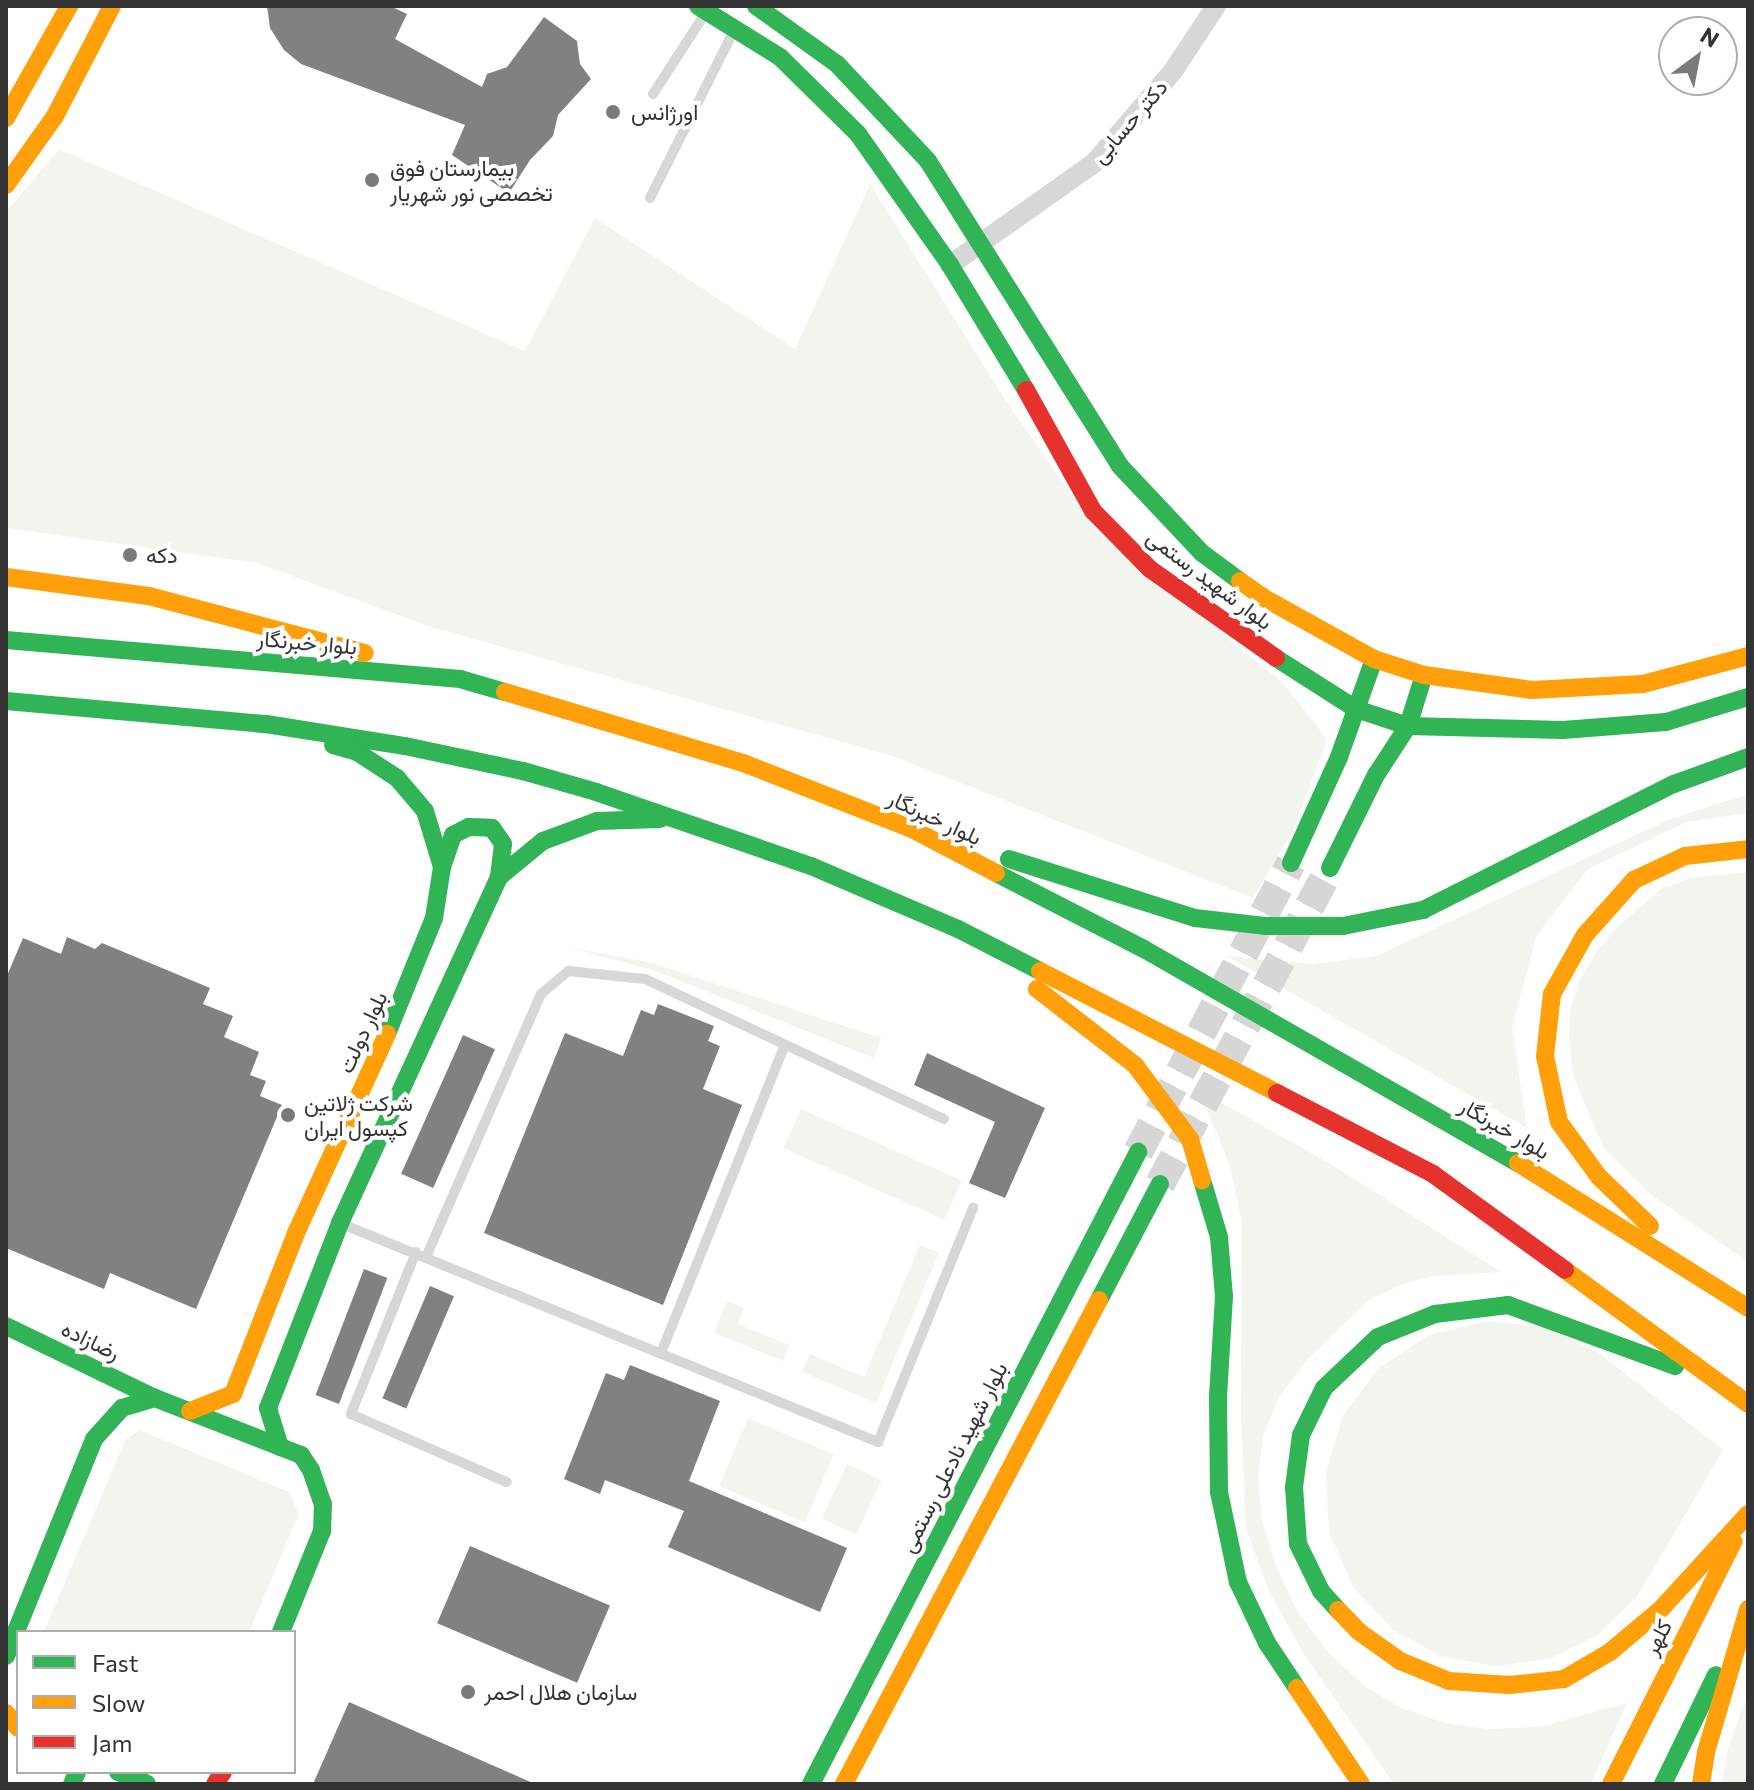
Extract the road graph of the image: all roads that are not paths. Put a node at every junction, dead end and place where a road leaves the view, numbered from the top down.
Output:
1 (69, 6) edge
2 (112, 6) edge
3 (756, 6) edge
4 (1216, 6) edge
5 (702, 8) edge
6 (735, 28) junction
7 (653, 94) dead end
8 (6, 118) edge
9 (6, 185) edge
10 (650, 198) dead end
11 (981, 243) junction
12 (950, 265) junction
13 (6, 577) edge
14 (6, 640) edge
15 (1748, 656) edge
16 (1374, 659) junction
17 (1424, 675) junction
18 (460, 679) junction
19 (1748, 697) edge
20 (6, 701) edge
21 (1356, 709) junction
22 (266, 724) junction
23 (1408, 726) junction
24 (1748, 757) edge
25 (676, 819) junction
26 (910, 828) junction
27 (1748, 849) edge
28 (1291, 863) tunnel mouth
29 (442, 867) junction
30 (1330, 868) tunnel mouth
31 (499, 877) junction
32 (958, 929) junction
33 (785, 1045) junction
34 (944, 1119) dead end
35 (1138, 1152) tunnel mouth
36 (1160, 1184) tunnel mouth
37 (973, 1208) dead end
38 (340, 1223) junction
39 (421, 1255) junction
40 (1748, 1307) edge
41 (6, 1326) edge
42 (661, 1353) junction
43 (1721, 1383) junction
44 (155, 1398) junction
45 (1748, 1404) edge
46 (190, 1411) junction
47 (280, 1447) junction
48 (507, 1482) dead end
49 (1748, 1514) edge
50 (1748, 1609) edge
51 (17, 1630) edge
52 (282, 1630) edge
53 (16, 1631) edge
54 (6, 1656) edge
55 (124, 1774) edge
56 (147, 1784) edge
57 (811, 1784) edge
58 (844, 1784) edge
59 (1361, 1784) edge
60 (1611, 1784) edge
61 (1663, 1784) edge
62 (1701, 1784) edge

1 - 8 main road
2 - 9 main road
3 - 11 main road, بلوار شهید رستمی
4 - 11 street, دکتر حسابی
5 - 6 main road, بلوار شهید رستمی
5 - 7 lane
6 - 10 lane
6 - 12 main road, بلوار شهید رستمی
11 - 12 street, دکتر حسابی
11 - 16 main road, بلوار شهید رستمی
12 - 21 main road, بلوار شهید رستمی
13 - 18 main road
14 - 18 main road, بلوار خبرنگار
15 - 17 main road, بلوار شهید رستمی
16 - 17 main road, بلوار شهید رستمی
16 - 21 main road
17 - 23 main road
18 - 26 main road, بلوار خبرنگار
19 - 23 main road, بلوار شهید رستمی
20 - 22 main road
21 - 23 main road, بلوار شهید رستمی
21 - 28 main road
22 - 25 main road
22 - 29 main road, بلوار دولت
23 - 30 main road
24 - 26 main road
25 - 31 main road
25 - 32 main road
26 - 40 main road, بلوار خبرنگار
27 - 40 main road
29 - 31 main road
29 - 46 main road, بلوار دولت
31 - 38 main road
32 - 43 main road
32 - 59 main road
33 - 34 lane
33 - 39 lane
33 - 42 lane
35 - 57 main road, بلوار شهید نادعلی رستمی
36 - 58 main road
37 - 42 lane
38 - 39 lane
38 - 47 main road
39 - 42 lane
39 - 48 lane
41 - 44 main road, رضازاده
43 - 45 main road
43 - 49 main road
44 - 46 main road, رضازاده
44 - 51 main road
46 - 47 main road, رضازاده
47 - 52 main road, رضازاده
49 - 60 main road, کلهر
50 - 61 main road
50 - 62 main road
53 - 54 main road
55 - 56 main road

